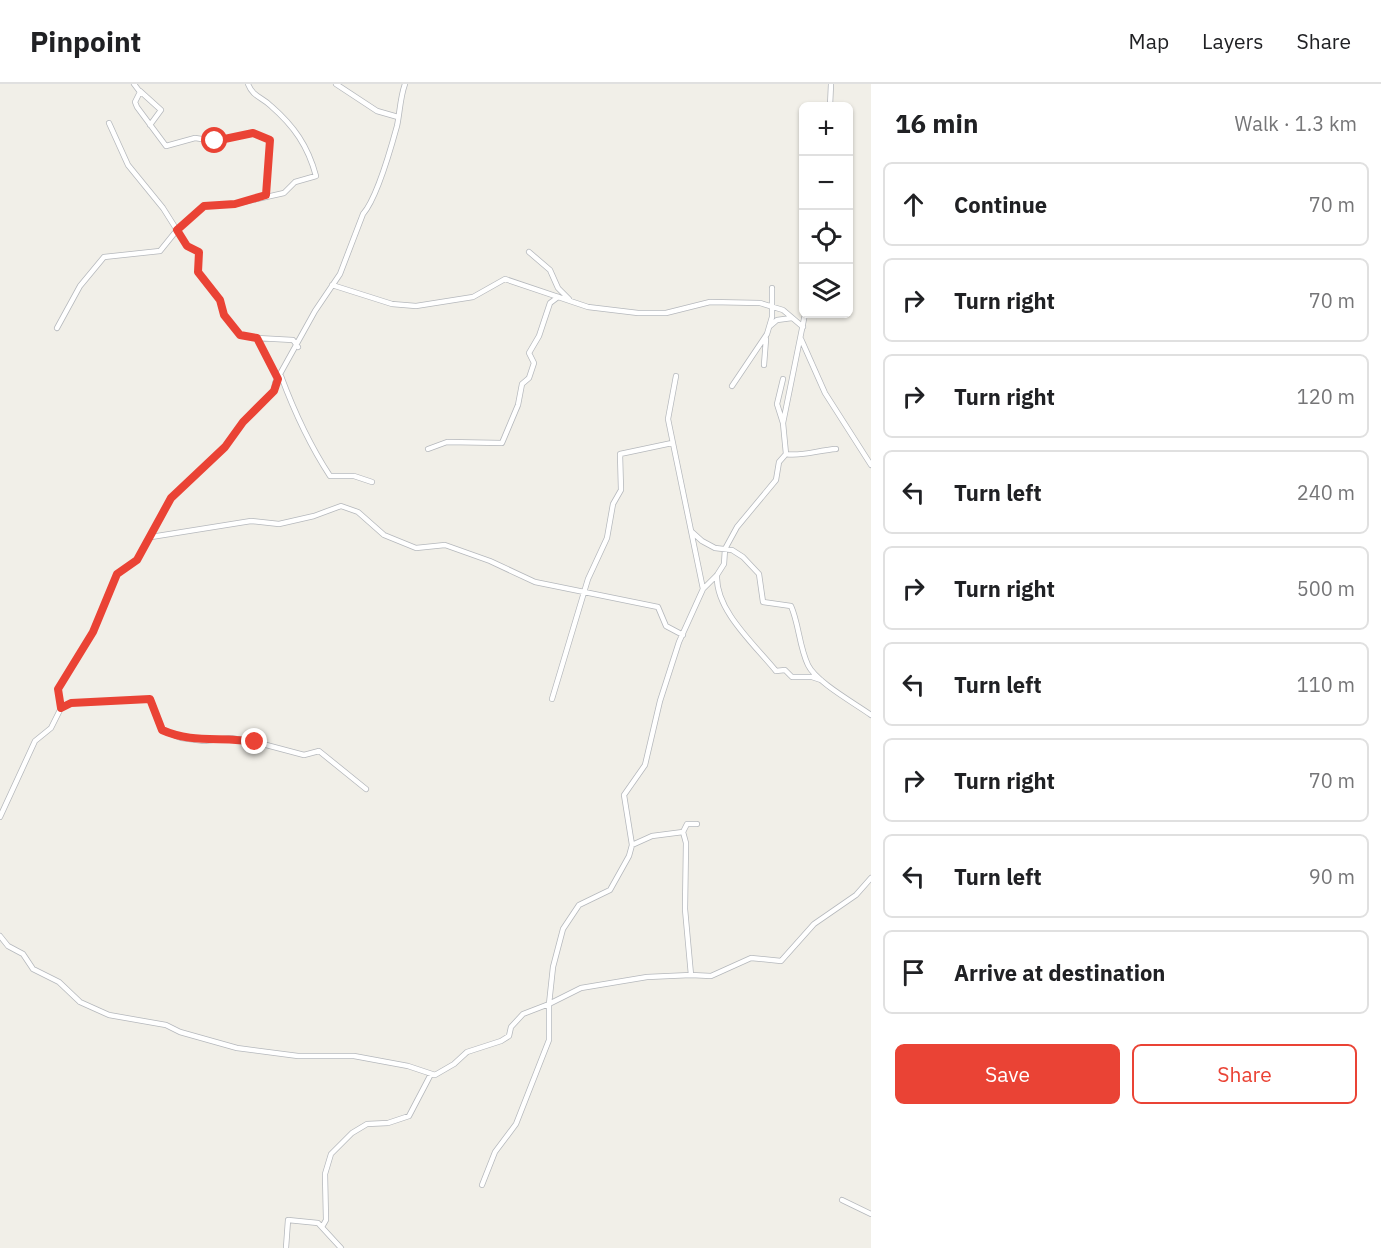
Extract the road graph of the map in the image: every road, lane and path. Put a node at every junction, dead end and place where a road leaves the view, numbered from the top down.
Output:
1 (134, 84) edge
2 (145, 84) edge
3 (249, 84) edge
4 (336, 84) edge
5 (405, 84) edge
6 (831, 84) edge
7 (139, 90) junction
8 (830, 102) edge
9 (398, 117) junction
10 (110, 123) dead end
11 (150, 125) junction
12 (266, 195) junction
13 (177, 230) junction
14 (529, 252) dead end
15 (332, 285) junction
16 (772, 288) dead end
17 (558, 297) junction
18 (569, 299) junction
19 (772, 305) junction
20 (792, 318) junction
21 (804, 318) edge
22 (770, 326) junction
23 (803, 327) junction
24 (57, 328) dead end
25 (767, 334) junction
26 (257, 338) junction
27 (800, 338) junction
28 (298, 347) junction
29 (764, 365) dead end
30 (675, 376) dead end
31 (279, 377) junction
32 (783, 379) dead end
33 (732, 386) dead end
34 (783, 423) junction
35 (672, 443) junction
36 (428, 449) dead end
37 (836, 449) dead end
38 (786, 454) junction
39 (871, 465) edge
40 (372, 482) dead end
41 (692, 532) junction
42 (151, 537) junction
43 (725, 549) junction
44 (717, 575) junction
45 (703, 589) junction
46 (584, 591) junction
47 (683, 635) junction
48 (829, 684) junction
49 (552, 699) dead end
50 (61, 708) junction
51 (871, 715) edge
52 (366, 789) dead end
53 (0, 817) edge
54 (697, 824) dead end
55 (683, 832) junction
56 (632, 845) junction
57 (871, 878) edge
58 (0, 936) edge
59 (691, 975) junction
60 (549, 1004) junction
61 (431, 1074) junction
62 (482, 1185) dead end
63 (842, 1200) dead end
64 (871, 1214) edge
65 (322, 1227) junction
66 (286, 1248) edge
67 (341, 1248) edge

1 - 7 street
2 - 7 street
3 - 12 street
4 - 9 street
5 - 9 street
6 - 8 street
7 - 11 street
7 - 11 street
9 - 15 street
10 - 13 street
11 - 12 street
12 - 13 street
13 - 24 street
13 - 26 street
14 - 18 street
15 - 17 street
15 - 28 street
16 - 19 street
17 - 18 street
17 - 36 street
18 - 19 street
19 - 20 street
19 - 22 street
20 - 22 street
20 - 23 street
21 - 23 street
22 - 25 street
23 - 27 street
25 - 29 street
25 - 33 street
26 - 28 street
26 - 31 street
27 - 34 street
27 - 39 street
28 - 31 street
30 - 35 street
31 - 40 street
31 - 42 street
32 - 34 street
34 - 38 street
35 - 41 street
35 - 46 street
37 - 38 street
38 - 43 street
41 - 43 street
41 - 45 street
42 - 46 street
42 - 50 street
43 - 44 street
43 - 48 street
44 - 45 street
44 - 48 street
45 - 47 street
46 - 47 street
46 - 49 street
47 - 56 street
48 - 51 street
50 - 52 street
50 - 53 street
54 - 55 street
55 - 56 street
55 - 59 street
56 - 60 street
57 - 59 street
58 - 61 street
59 - 60 street
60 - 61 street
60 - 62 street
61 - 65 street
63 - 64 street
65 - 66 street
65 - 67 street

